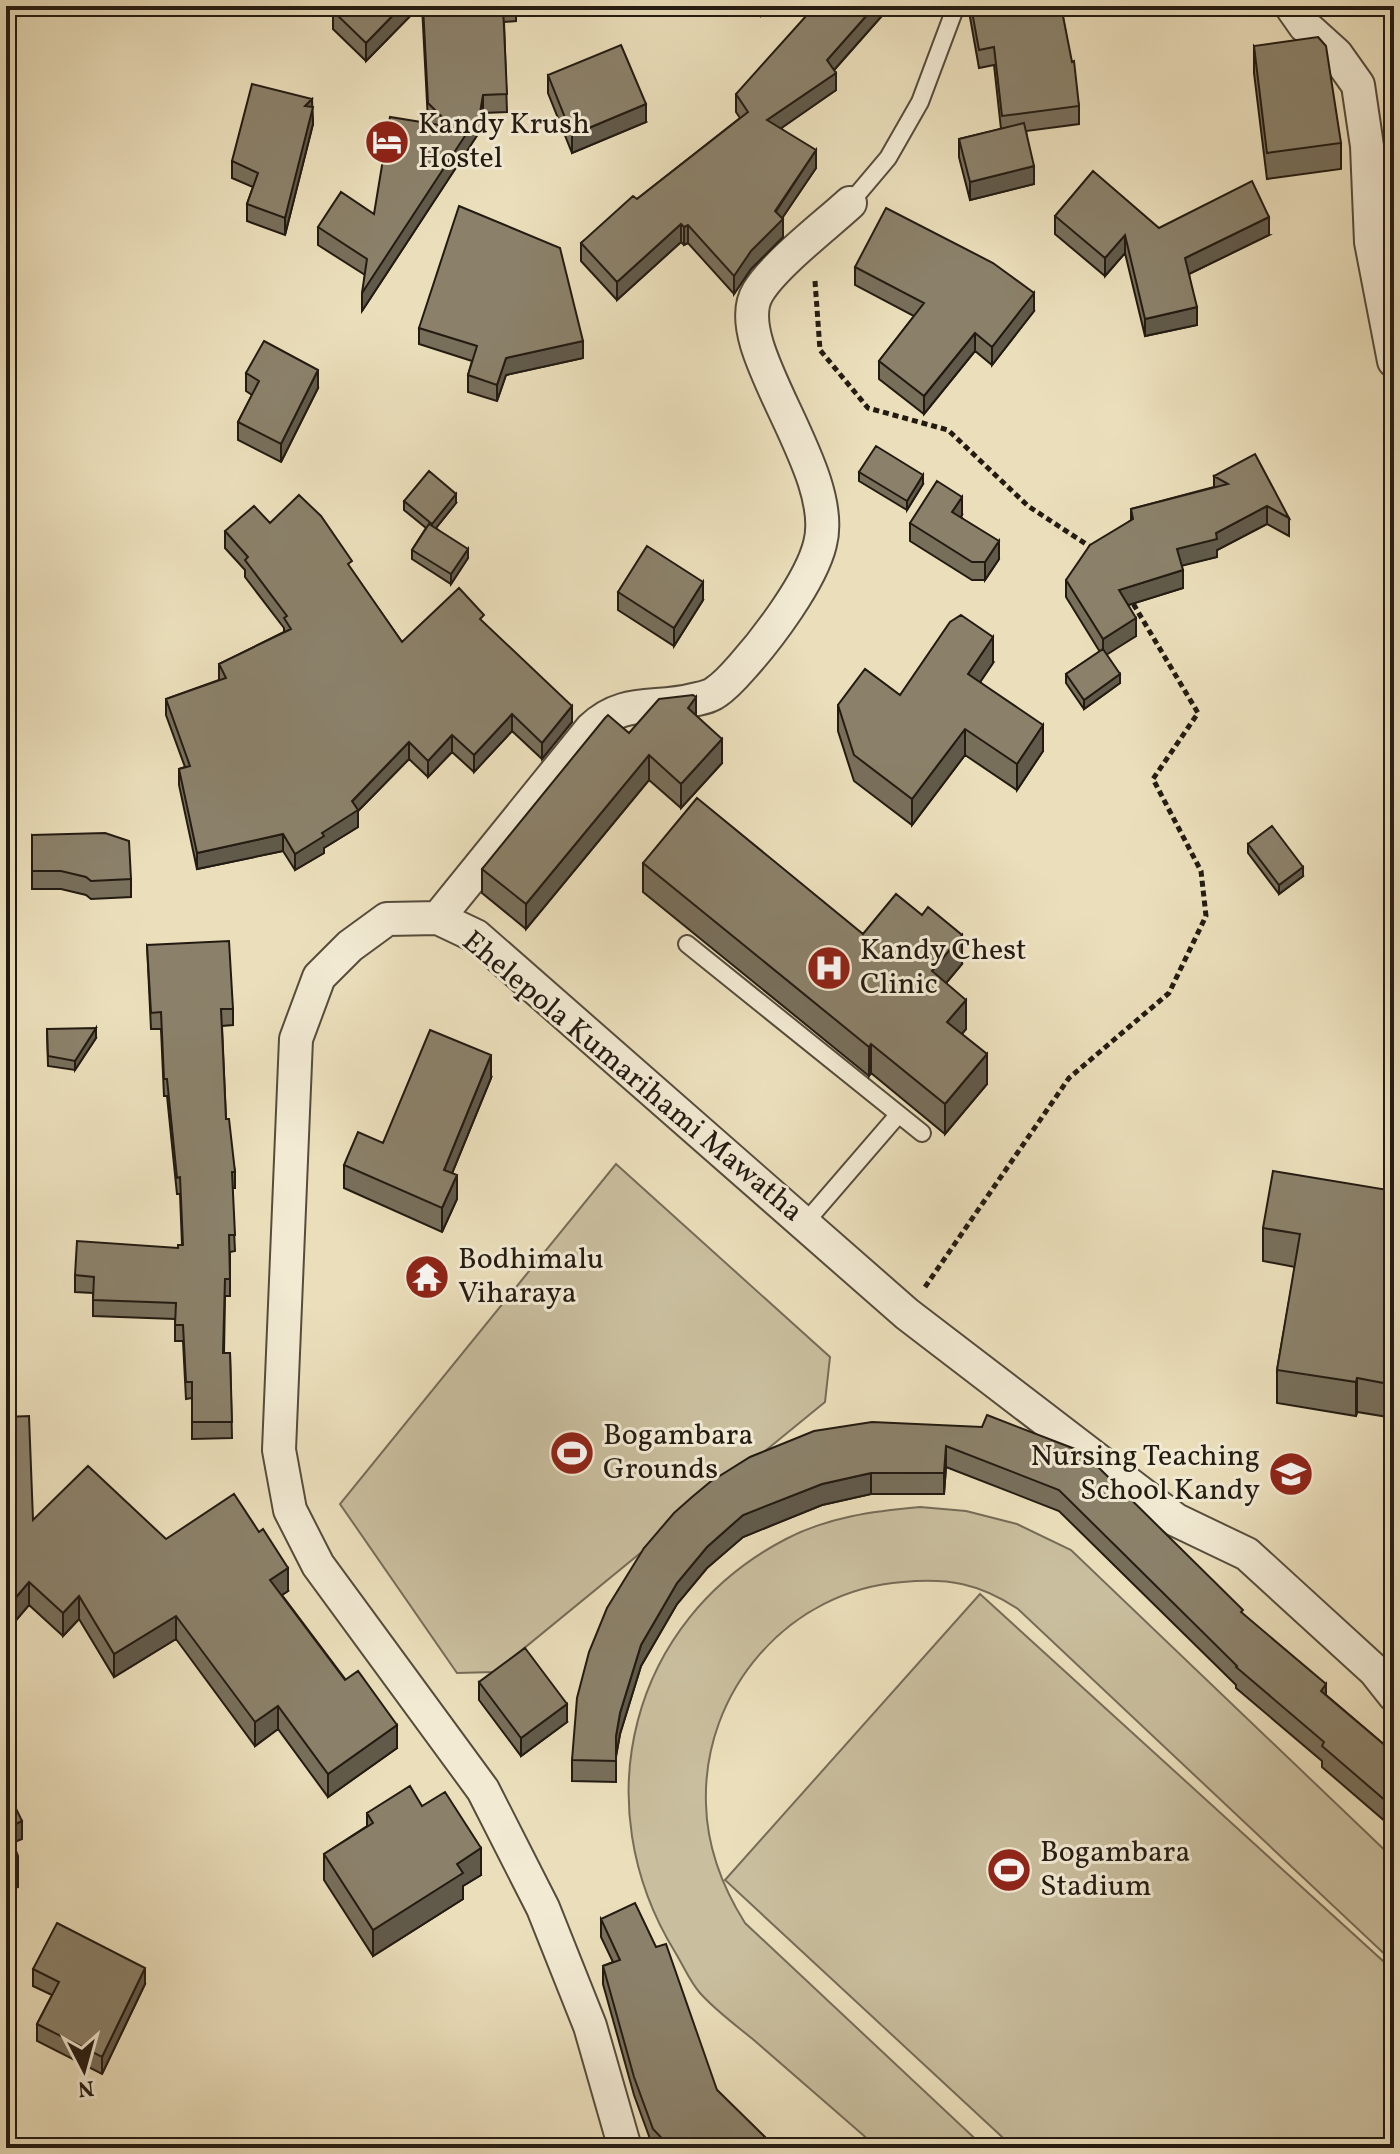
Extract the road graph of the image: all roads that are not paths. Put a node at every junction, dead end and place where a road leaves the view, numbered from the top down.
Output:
1 (956, 6) edge
2 (1291, 6) edge
3 (850, 203) joint
4 (1394, 361) edge
5 (438, 918) junction
6 (687, 944) dead end
7 (898, 1115) junction
8 (922, 1133) dead end
9 (804, 1224) junction
10 (1394, 1695) edge
11 (625, 2148) edge

1 - 3 lane
2 - 4 street
3 - 5 street
5 - 9 street, Ehelepola Kumarihami Mawatha
5 - 11 street, Ehelepola Kumarihami Mawatha
6 - 7 lane
7 - 8 lane
7 - 9 lane
9 - 10 street, Ehelepola Kumarihami Mawatha

